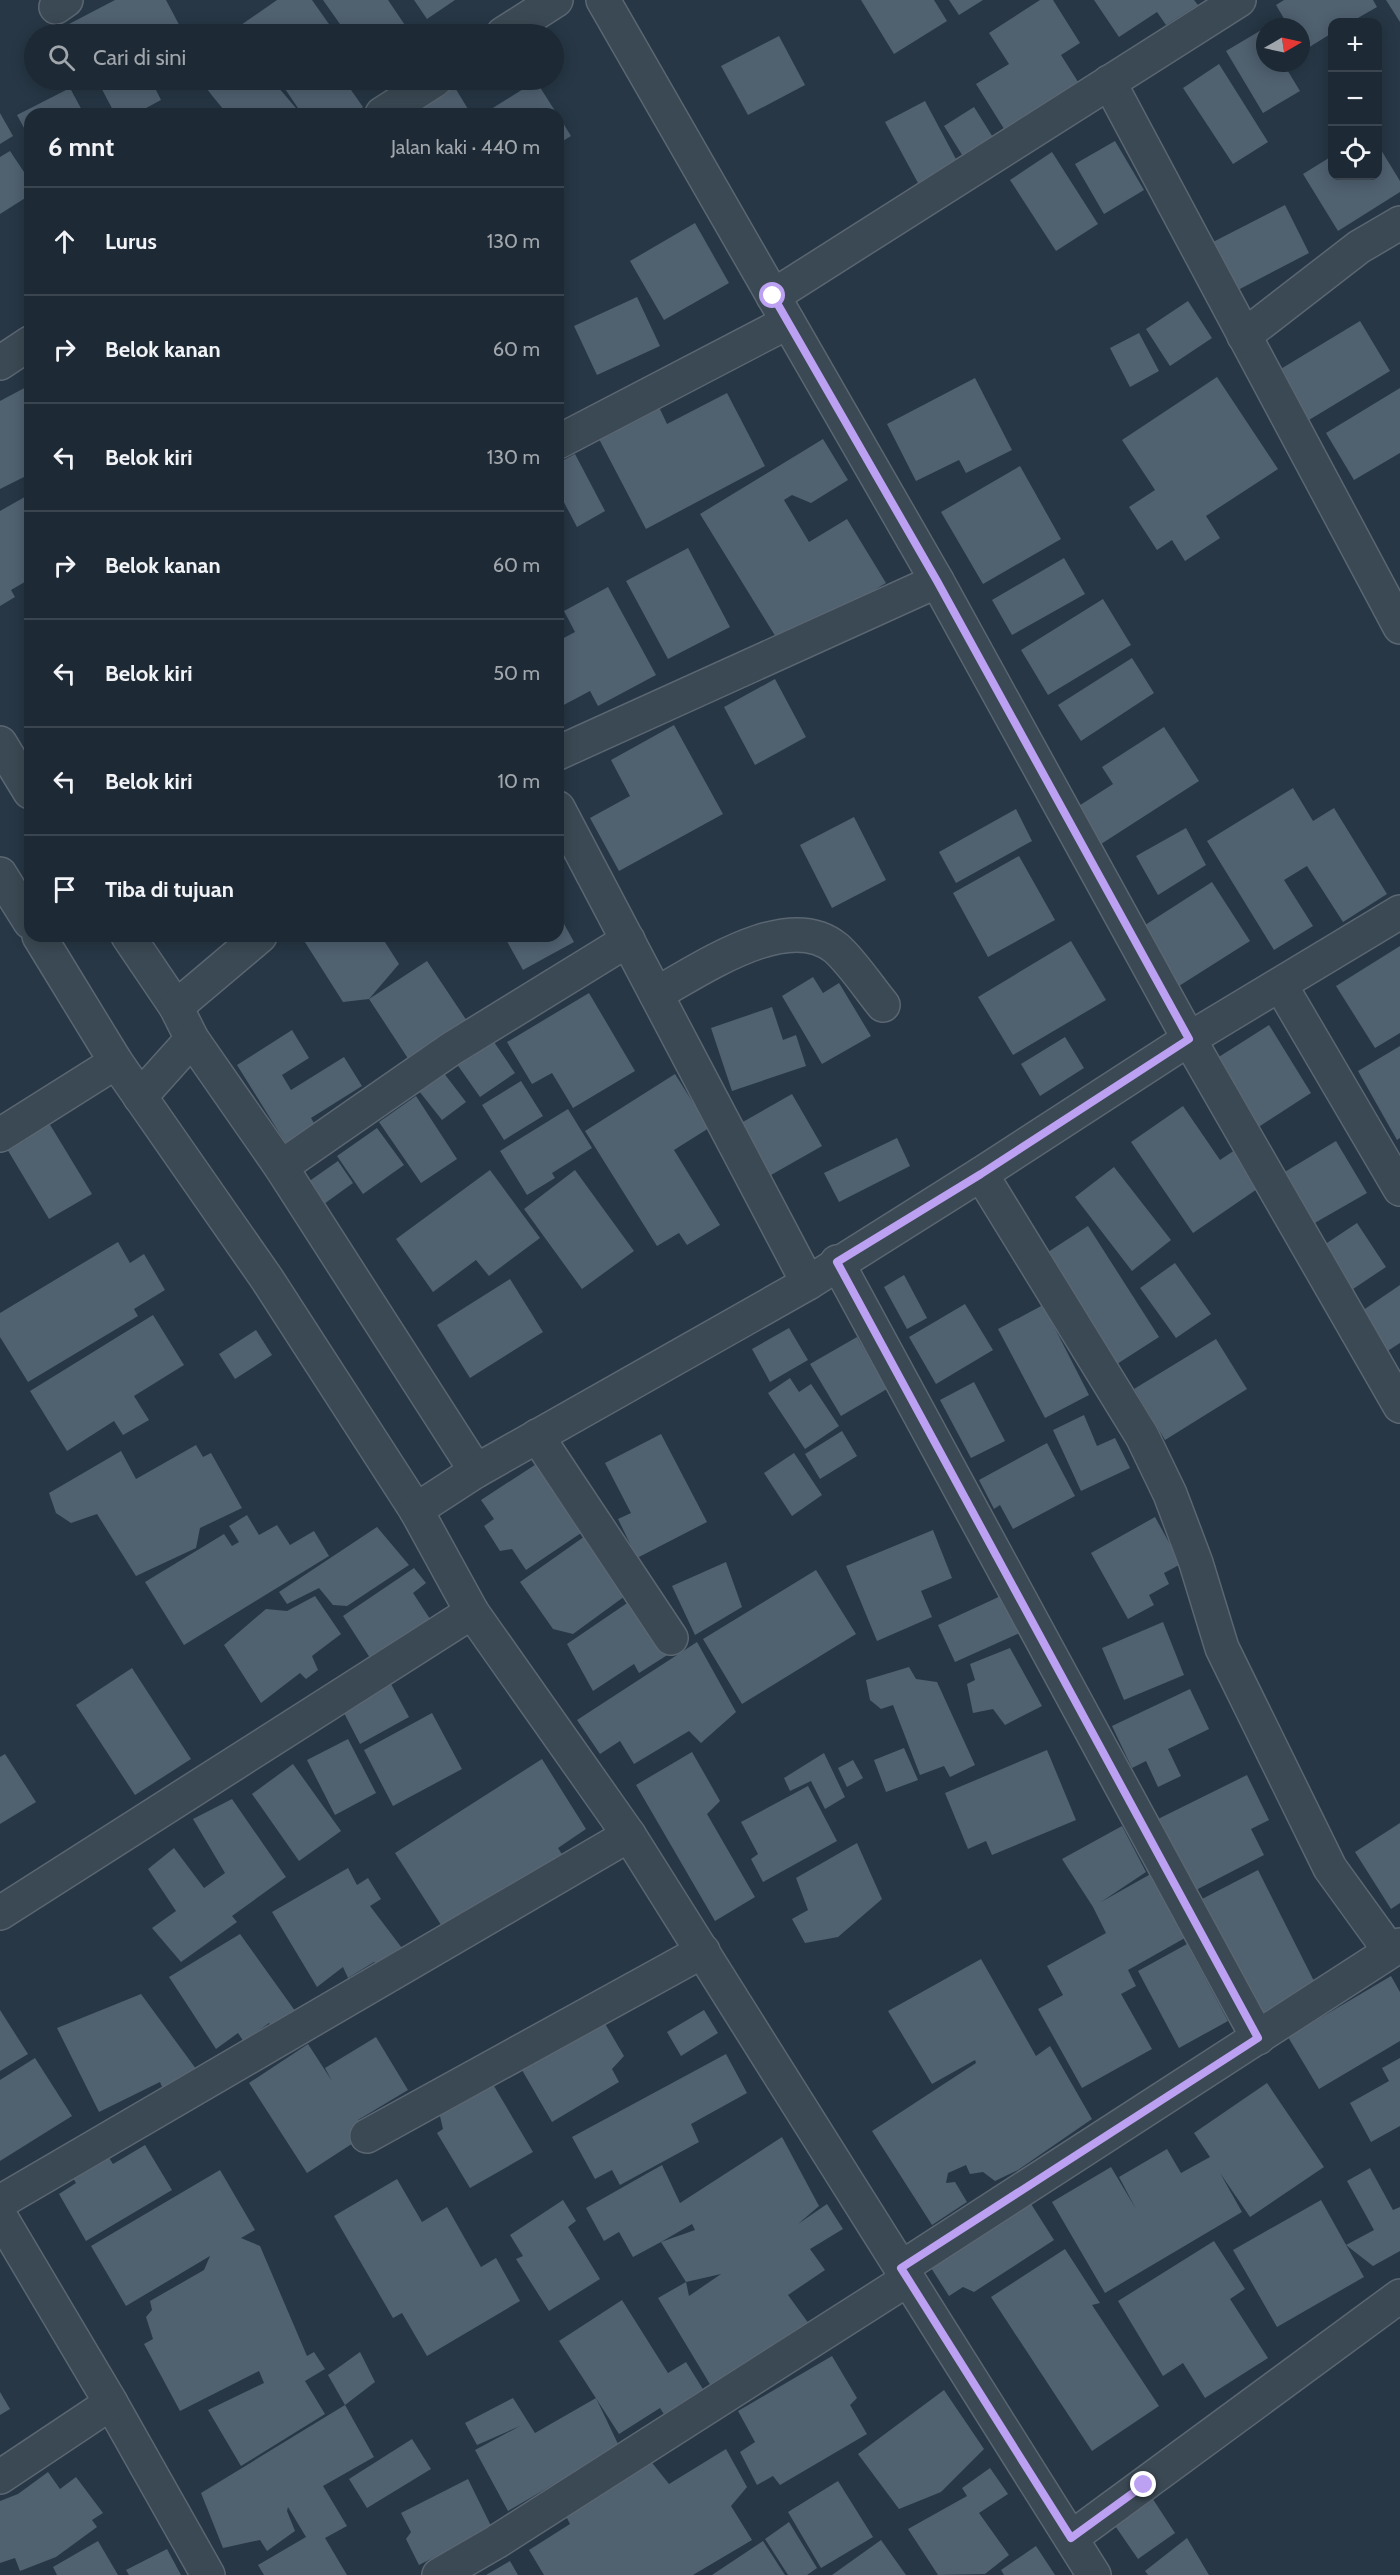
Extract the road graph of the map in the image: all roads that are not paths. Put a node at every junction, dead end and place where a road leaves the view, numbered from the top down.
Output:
1 (556, 0) edge
2 (603, 0) edge
3 (1239, 0) edge
4 (519, 24) edge
5 (1110, 82) junction
6 (419, 90) edge
7 (391, 108) edge
8 (1400, 223) edge
9 (781, 309) junction
10 (1244, 336) junction
11 (24, 347) edge
12 (0, 363) edge
13 (564, 438) edge
14 (937, 581) junction
15 (1400, 627) edge
16 (0, 743) edge
17 (564, 750) edge
18 (14, 788) edge
19 (564, 819) edge
20 (0, 874) edge
21 (24, 912) edge
22 (1400, 912) edge
23 (628, 940) junction
24 (43, 942) edge
25 (132, 942) edge
26 (253, 942) edge
27 (1281, 986) junction
28 (656, 994) junction
29 (883, 1005) dead end
30 (176, 1007) junction
31 (1189, 1039) junction
32 (184, 1047) junction
33 (117, 1062) junction
34 (146, 1090) junction
35 (0, 1135) edge
36 (281, 1167) junction
37 (981, 1174) junction
38 (1400, 1189) edge
39 (837, 1262) junction
40 (808, 1283) junction
41 (1400, 1406) edge
42 (537, 1436) junction
43 (476, 1471) junction
44 (416, 1510) junction
45 (471, 1612) junction
46 (671, 1638) dead end
47 (629, 1835) junction
48 (0, 1913) edge
49 (1395, 1948) edge
50 (703, 1951) junction
51 (1258, 2038) junction
52 (367, 2136) dead end
53 (0, 2202) edge
54 (0, 2216) edge
55 (905, 2273) junction
56 (1400, 2296) edge
57 (111, 2403) junction
58 (0, 2477) edge
59 (1071, 2538) junction
60 (208, 2575) edge
61 (439, 2575) edge
62 (1094, 2575) edge

1 - 4 street
2 - 9 street
3 - 5 street
5 - 9 street
5 - 10 street
6 - 7 street
8 - 10 street
9 - 13 street
9 - 14 street
10 - 15 street
11 - 12 street
14 - 17 street
14 - 31 street
16 - 18 street
19 - 23 street
20 - 21 street
22 - 27 street
23 - 28 street
23 - 36 street
24 - 33 street
25 - 30 street
26 - 30 street
27 - 31 street
27 - 38 street
28 - 29 street
28 - 40 street
30 - 32 street
31 - 37 street
31 - 41 street
32 - 34 street
32 - 36 street
33 - 34 street
33 - 35 street
34 - 44 street
36 - 43 street
37 - 39 street
37 - 49 street
39 - 40 street
39 - 51 street
40 - 42 street
42 - 43 street
42 - 46 street
43 - 44 street
44 - 45 street
45 - 47 street
45 - 48 street
47 - 50 street
47 - 53 street
49 - 51 street
50 - 52 street
50 - 55 street
51 - 55 street
54 - 57 street
55 - 59 street
55 - 61 street
56 - 59 street
57 - 58 street
57 - 60 street
59 - 62 street

